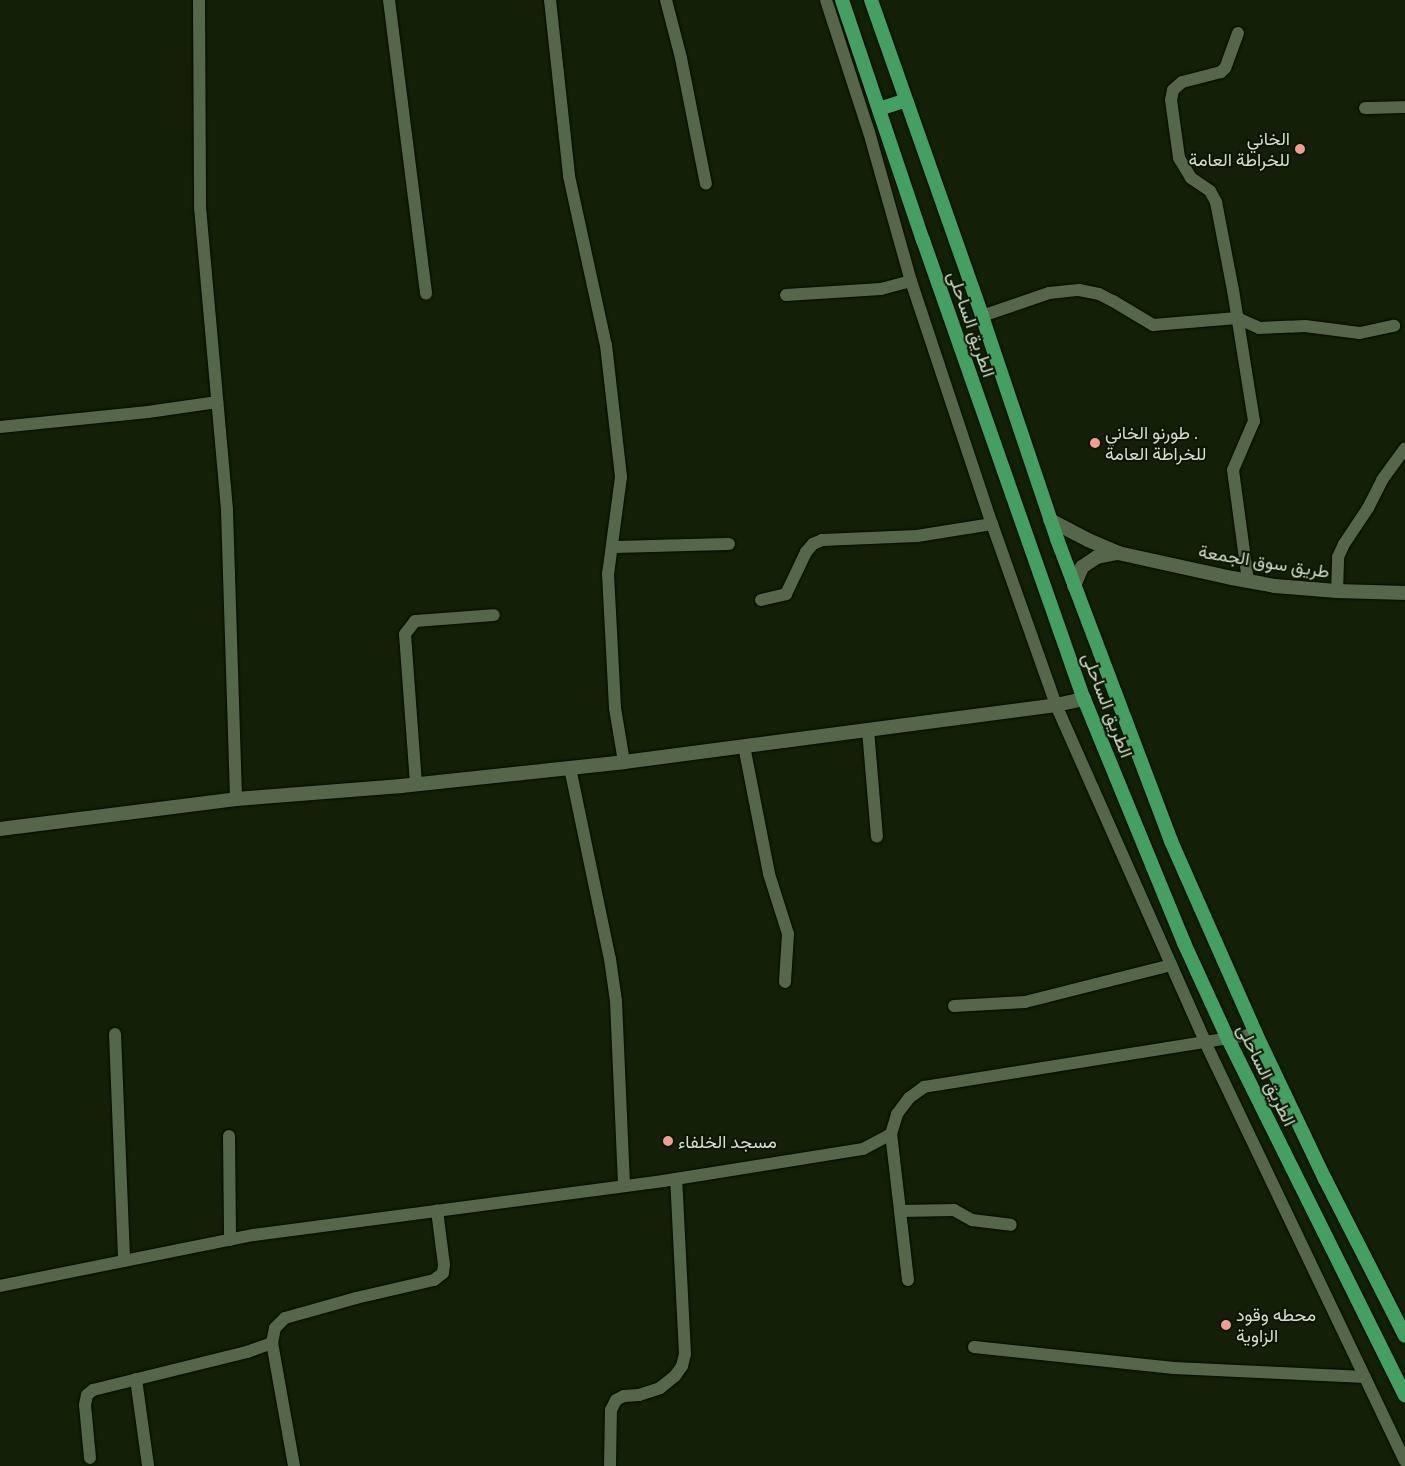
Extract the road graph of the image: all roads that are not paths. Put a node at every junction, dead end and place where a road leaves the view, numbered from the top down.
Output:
1 (199, 0) edge
2 (389, 0) edge
3 (550, 0) edge
4 (666, 0) edge
5 (826, 0) edge
6 (842, 0) edge
7 (871, 0) edge
8 (1238, 33) dead end
9 (906, 100) junction
10 (1405, 107) edge
11 (1365, 108) dead end
12 (879, 109) junction
13 (706, 184) dead end
14 (911, 281) junction
15 (426, 294) dead end
16 (786, 295) dead end
17 (982, 316) junction
18 (1237, 318) junction
19 (1394, 326) dead end
20 (218, 402) junction
21 (0, 427) edge
22 (1405, 448) edge
23 (1050, 520) junction
24 (992, 524) junction
25 (729, 544) dead end
26 (612, 547) junction
27 (1118, 553) junction
28 (1248, 581) junction
29 (1074, 586) junction
30 (1337, 592) junction
31 (1405, 593) edge
32 (761, 600) dead end
33 (494, 615) dead end
34 (1084, 699) junction
35 (1056, 705) junction
36 (868, 730) junction
37 (744, 746) junction
38 (624, 762) junction
39 (570, 768) junction
40 (416, 784) junction
41 (236, 800) junction
42 (0, 829) edge
43 (877, 837) dead end
44 (1171, 965) junction
45 (785, 982) dead end
46 (954, 1006) dead end
47 (115, 1034) dead end
48 (1256, 1034) junction
49 (1228, 1039) junction
50 (1205, 1042) junction
51 (891, 1134) junction
52 (229, 1136) dead end
53 (676, 1179) junction
54 (624, 1185) junction
55 (437, 1210) junction
56 (900, 1211) junction
57 (1011, 1225) dead end
58 (230, 1240) junction
59 (124, 1261) junction
60 (908, 1280) dead end
61 (0, 1286) edge
62 (1405, 1336) edge
63 (272, 1343) junction
64 (974, 1347) dead end
65 (1365, 1377) junction
66 (136, 1379) junction
67 (1405, 1396) edge
68 (90, 1458) dead end
69 (1405, 1461) edge
70 (148, 1466) edge
71 (294, 1466) edge
72 (610, 1466) edge

1 - 20 street
2 - 15 street
3 - 26 street
4 - 13 street
5 - 14 street
6 - 12 highway, الطريق الساحلى
7 - 9 highway, الطريق الساحلى
8 - 18 street
9 - 12 highway
9 - 17 highway, الطريق الساحلى
10 - 11 street
12 - 34 highway, الطريق الساحلى
14 - 16 street
14 - 24 street
17 - 18 street
17 - 23 highway, الطريق الساحلى
18 - 19 street
18 - 28 street
20 - 21 street
20 - 41 street
22 - 30 street
23 - 27 street, طريق سوق الجمعة
23 - 29 highway, الطريق الساحلى
24 - 32 street
24 - 35 street
25 - 26 street
26 - 38 street
27 - 28 street, طريق سوق الجمعة
27 - 29 street, طريق سوق الجمعة
28 - 30 street, طريق سوق الجمعة
29 - 48 highway, الطريق الساحلى
30 - 31 street, طريق سوق الجمعة
33 - 40 street
34 - 35 street
34 - 49 highway, الطريق الساحلى
35 - 36 street
35 - 44 street
36 - 37 street
36 - 43 street
37 - 38 street
37 - 45 street
38 - 39 street
39 - 40 street
39 - 54 street
40 - 41 street
41 - 42 street
44 - 46 street
44 - 50 street
47 - 59 street
48 - 49 street
48 - 62 highway, الطريق الساحلى
49 - 50 street
49 - 67 highway, الطريق الساحلى
50 - 51 street
50 - 65 street
51 - 53 street
51 - 56 street
52 - 58 street
53 - 54 street
53 - 72 street
54 - 55 street
55 - 58 street
55 - 63 street
56 - 57 street
56 - 60 street
58 - 59 street
59 - 61 street
63 - 66 street
63 - 71 street
64 - 65 street
65 - 69 street
66 - 68 street
66 - 70 street

